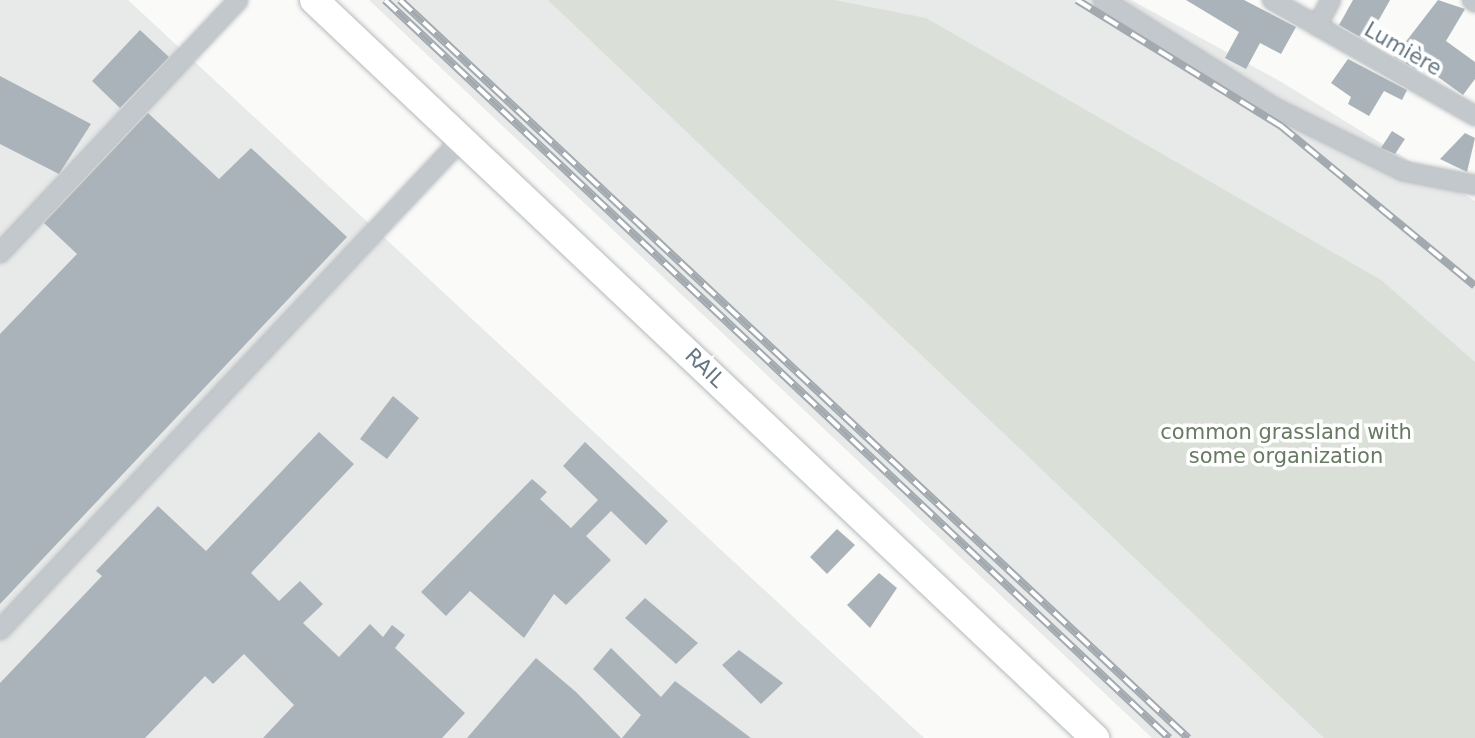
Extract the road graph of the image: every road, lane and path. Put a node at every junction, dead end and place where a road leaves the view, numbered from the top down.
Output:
1 (238, 0) edge
2 (314, 0) edge
3 (1103, 0) edge
4 (1272, 0) edge
5 (1331, 0) edge
6 (1317, 26) junction
7 (1475, 116) edge
8 (460, 141) junction
9 (1475, 185) edge
10 (0, 253) edge
11 (0, 630) edge
12 (1095, 738) edge

1 - 10 street
2 - 8 main road, RAIL
3 - 9 street
4 - 6 street, Lumière
5 - 6 street
6 - 7 street, Lumière
8 - 11 street
8 - 12 main road, RAIL

